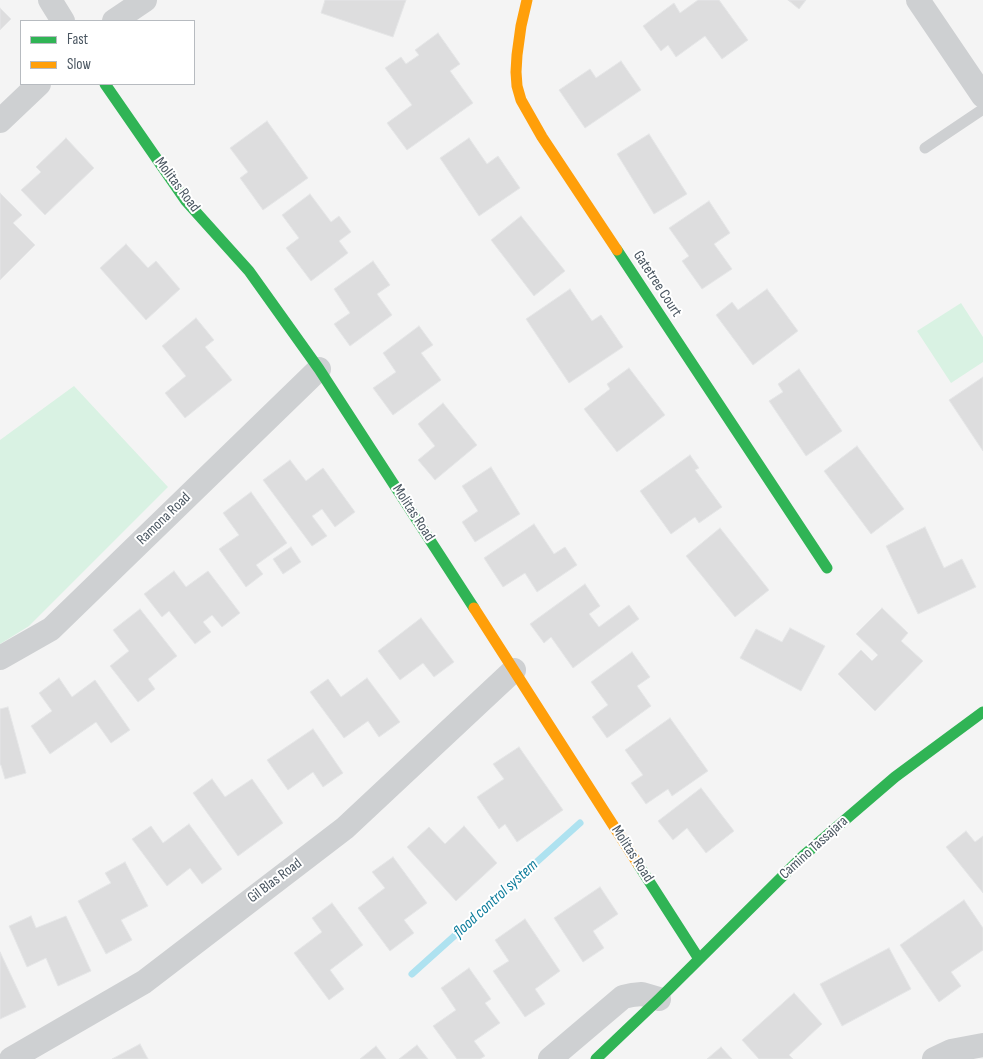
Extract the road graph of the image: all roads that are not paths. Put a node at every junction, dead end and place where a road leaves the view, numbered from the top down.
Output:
1 (50, 0) edge
2 (145, 0) edge
3 (527, 0) edge
4 (918, 0) edge
5 (62, 20) edge
6 (115, 20) edge
7 (38, 85) edge
8 (106, 85) edge
9 (983, 96) edge
10 (983, 109) edge
11 (0, 120) edge
12 (925, 148) dead end
13 (319, 369) junction
14 (827, 568) dead end
15 (0, 658) edge
16 (514, 670) junction
17 (983, 712) edge
18 (699, 958) junction
19 (659, 998) junction
20 (983, 1045) edge
21 (11, 1059) edge
22 (550, 1059) edge
23 (596, 1059) edge
24 (934, 1059) edge

1 - 5 street
2 - 6 street
3 - 14 street, Gatetree Court
4 - 9 street
7 - 11 street
8 - 13 street, Molitas Road
10 - 12 lane
13 - 15 street, Ramona Road
13 - 16 street, Molitas Road
16 - 18 street, Molitas Road
16 - 21 street, Gil Blas Road
17 - 18 street, Camino Tassajara
18 - 19 street, Camino Tassajara
19 - 22 street
19 - 23 street, Camino Tassajara
20 - 24 street

